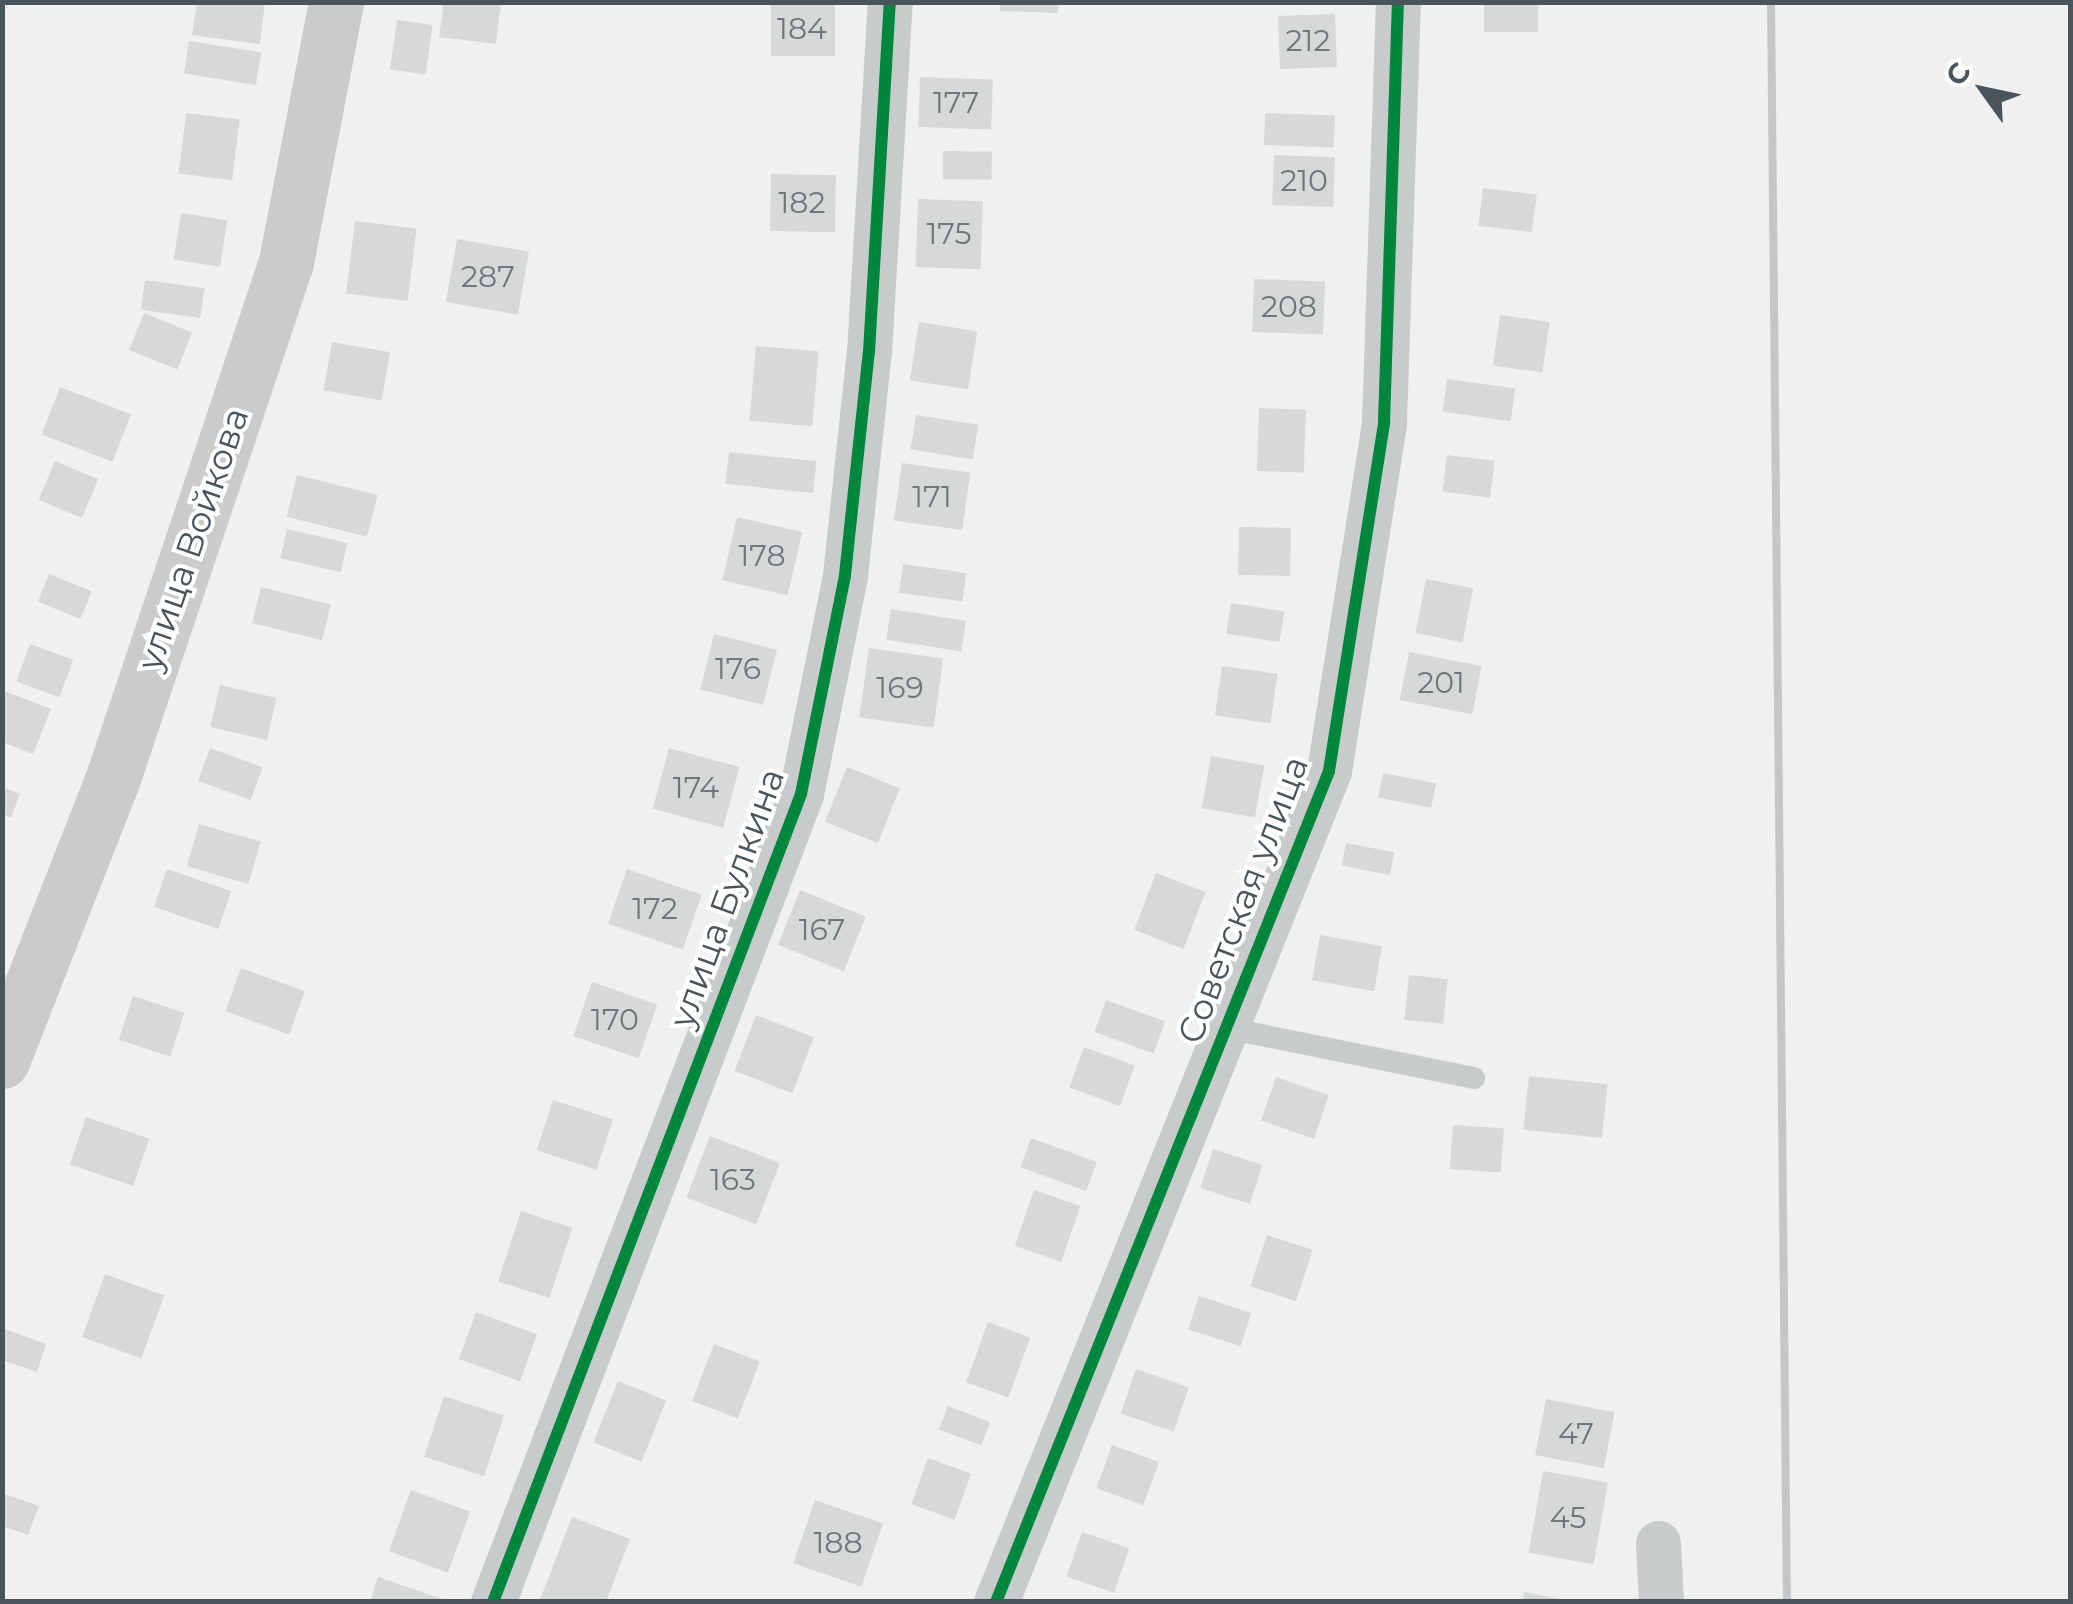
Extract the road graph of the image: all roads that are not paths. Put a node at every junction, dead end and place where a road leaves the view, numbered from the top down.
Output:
1 (336, 2) edge
2 (890, 2) edge
3 (1398, 2) edge
4 (1226, 1028) junction
5 (2, 1061) edge
6 (1474, 1078) dead end
7 (1658, 1543) dead end
8 (493, 1602) edge
9 (996, 1602) edge
10 (1661, 1602) edge

1 - 5 main road, улица Войкова
2 - 8 street, улица Булкина
3 - 4 street, Советская улица
4 - 6 lane
4 - 9 street, Советская улица
7 - 10 street

